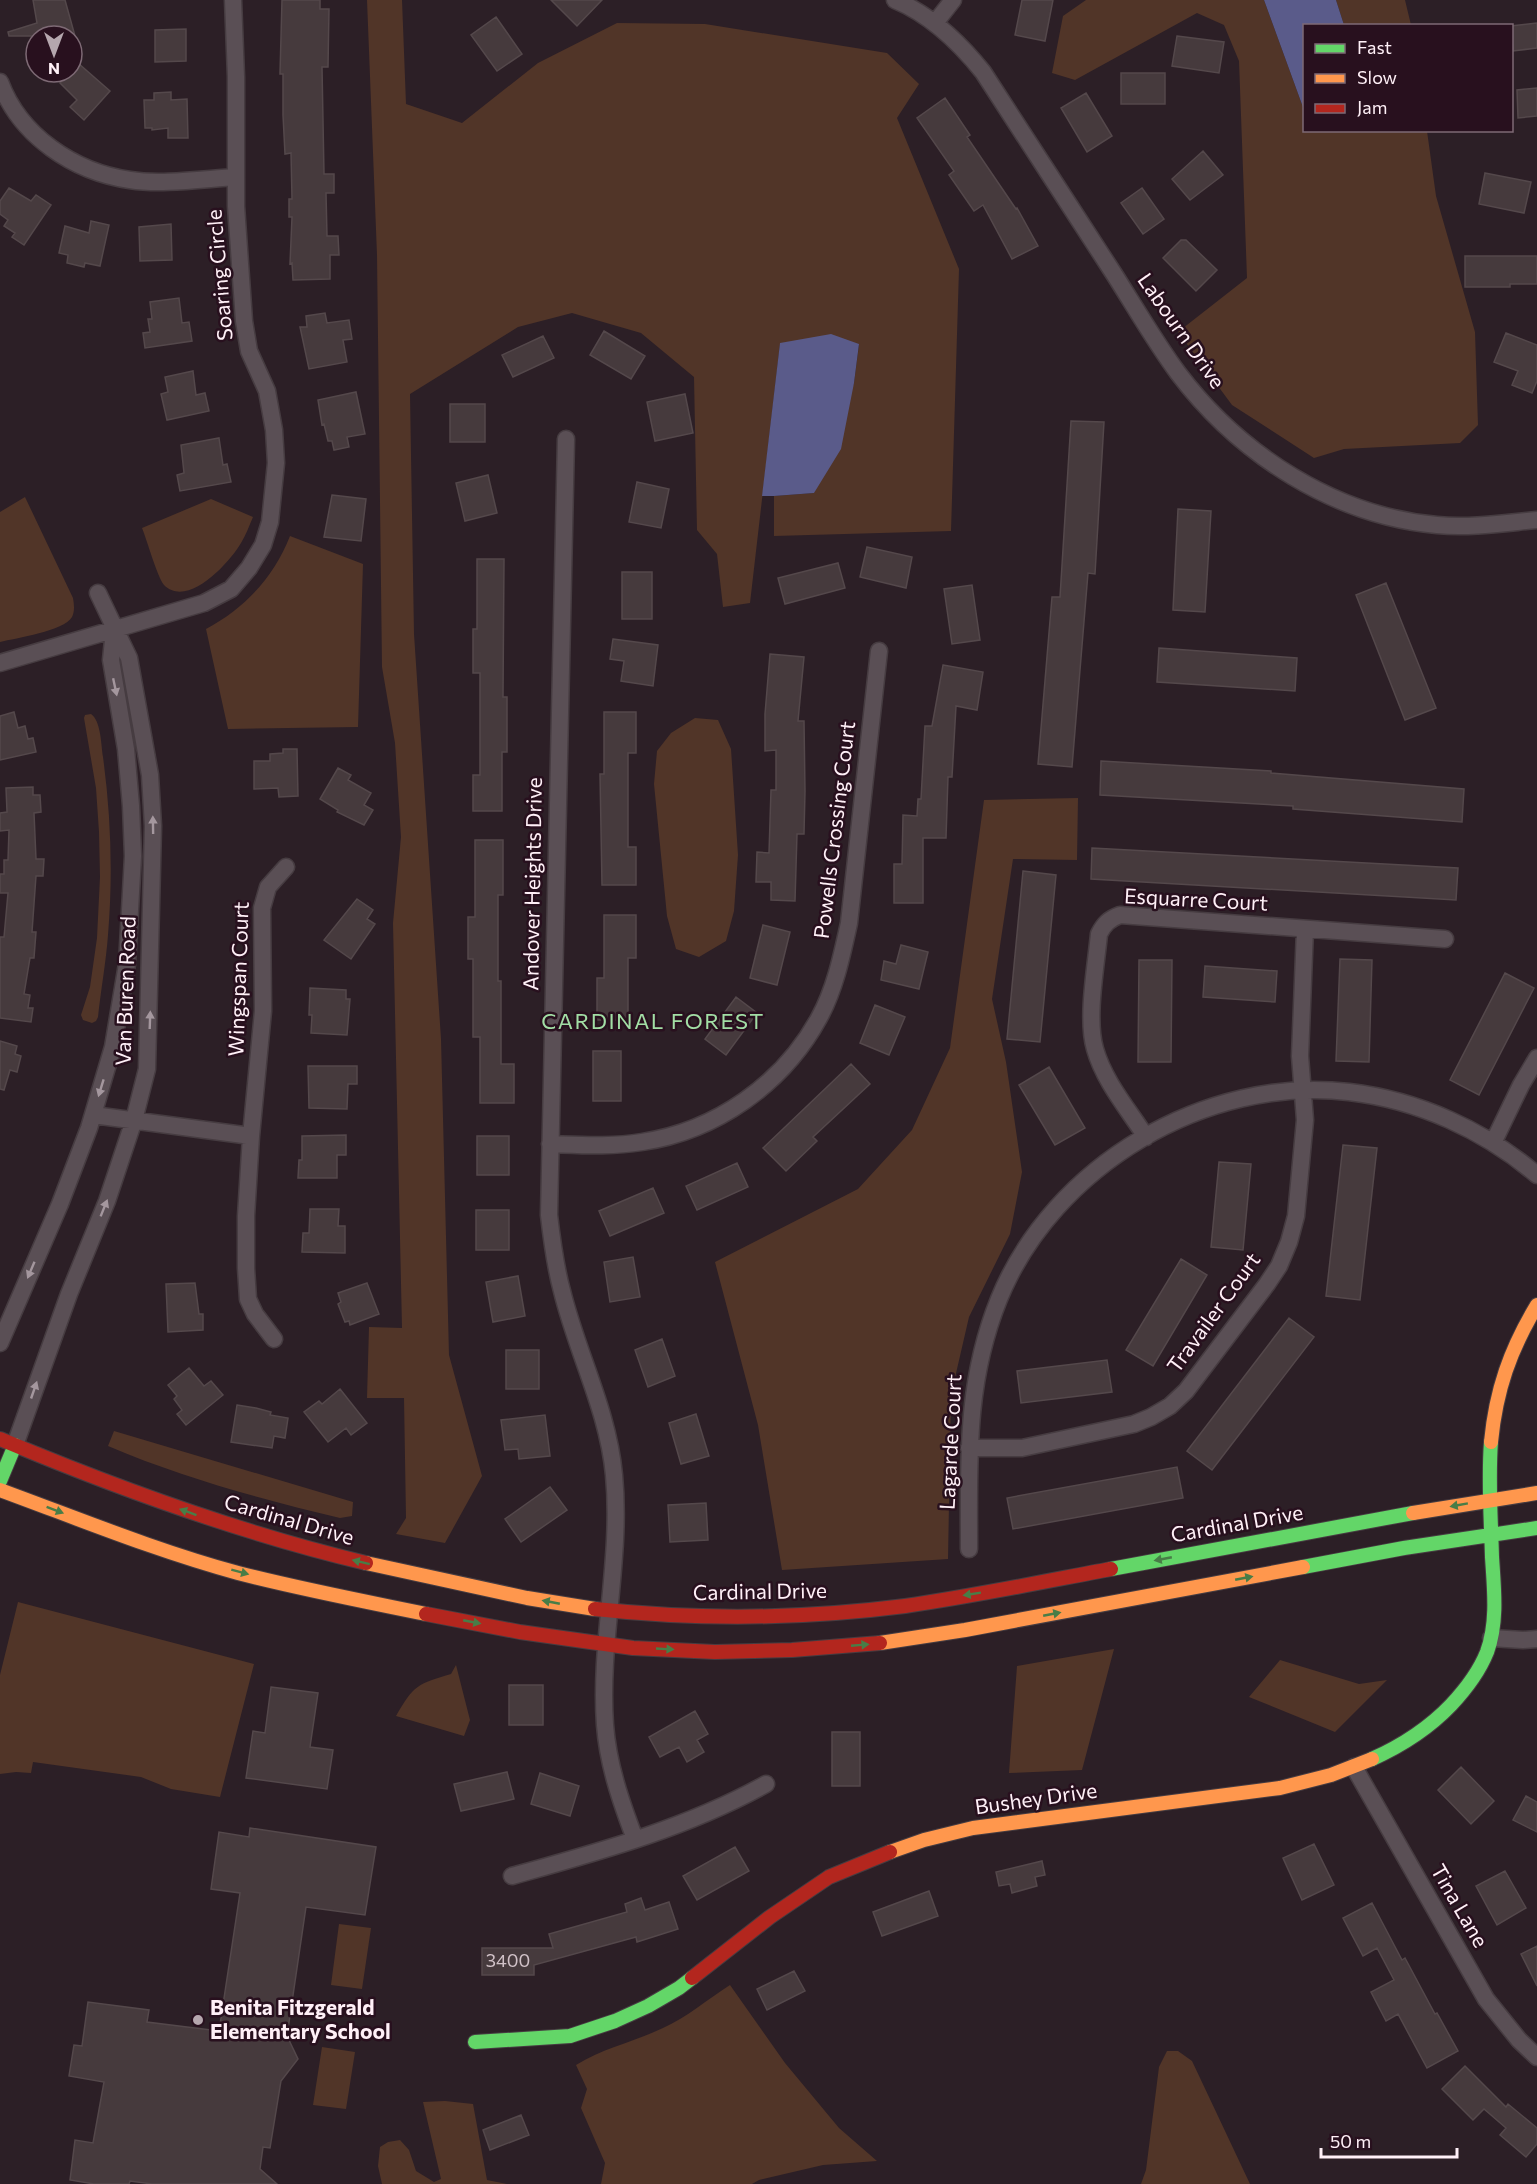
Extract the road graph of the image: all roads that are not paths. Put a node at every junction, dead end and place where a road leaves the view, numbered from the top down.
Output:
1 (233, 0) edge
2 (895, 0) edge
3 (953, 0) edge
4 (935, 23) junction
5 (0, 82) edge
6 (236, 177) junction
7 (566, 439) dead end
8 (1537, 520) edge
9 (98, 593) dead end
10 (114, 630) junction
11 (879, 651) dead end
12 (0, 663) edge
13 (286, 867) dead end
14 (1305, 929) junction
15 (1445, 939) dead end
16 (1537, 1058) edge
17 (1303, 1091) junction
18 (93, 1115) junction
19 (134, 1120) junction
20 (251, 1136) junction
21 (1146, 1137) junction
22 (1493, 1143) junction
23 (550, 1144) junction
24 (1537, 1175) edge
25 (1537, 1305) edge
26 (274, 1340) dead end
27 (0, 1343) edge
28 (8, 1442) edge
29 (969, 1448) junction
30 (0, 1481) edge
31 (0, 1490) edge
32 (1537, 1493) edge
33 (1490, 1500) junction
34 (1537, 1528) edge
35 (1491, 1534) junction
36 (969, 1549) dead end
37 (609, 1611) junction
38 (1491, 1638) junction
39 (1537, 1639) edge
40 (607, 1645) junction
41 (1354, 1767) junction
42 (766, 1784) dead end
43 (635, 1839) junction
44 (512, 1876) dead end
45 (475, 2042) dead end
46 (1537, 2057) edge

1 - 6 street, Soaring Circle
2 - 4 street, Labourn Drive
3 - 4 street
4 - 8 street, Labourn Drive
5 - 6 street, Soaring Circle
6 - 10 street, Soaring Circle
7 - 23 street, Andover Heights Drive
9 - 10 street, Van Buren Road
10 - 12 street, Soaring Circle
10 -> 18 street, Van Buren Road
19 -> 10 street, Van Buren Road
11 - 23 street, Powells Crossing Court
13 - 20 street, Wingspan Court
14 - 15 street, Esquarre Court
14 - 17 street, Travailer Court
14 - 21 street, Esquarre Court
16 - 22 street
17 - 21 street, Lagarde Court
17 - 22 street, Lagarde Court
17 - 29 street, Travailer Court
18 - 19 street
18 -> 27 street, Van Buren Road
19 - 20 street
28 -> 19 street, Van Buren Road
20 - 26 street, Wingspan Court
21 - 29 street, Lagarde Court
22 - 24 street, Lagarde Court
23 - 37 street, Andover Heights Drive
25 - 33 main road, Bushey Drive
28 - 30 main road
37 -> 28 main road, Cardinal Drive
29 - 36 street, Lagarde Court
31 -> 40 main road
32 - 33 main road, Cardinal Drive
33 - 35 main road, Bushey Drive
33 -> 37 main road, Cardinal Drive
34 - 35 main road
35 - 38 main road, Bushey Drive
40 -> 35 main road
37 - 40 street, Andover Heights Drive
38 - 39 street
38 - 41 main road, Bushey Drive
40 - 43 street, Andover Heights Drive
41 - 45 main road, Bushey Drive
41 - 46 street, Tina Lane
42 - 43 street
43 - 44 street

